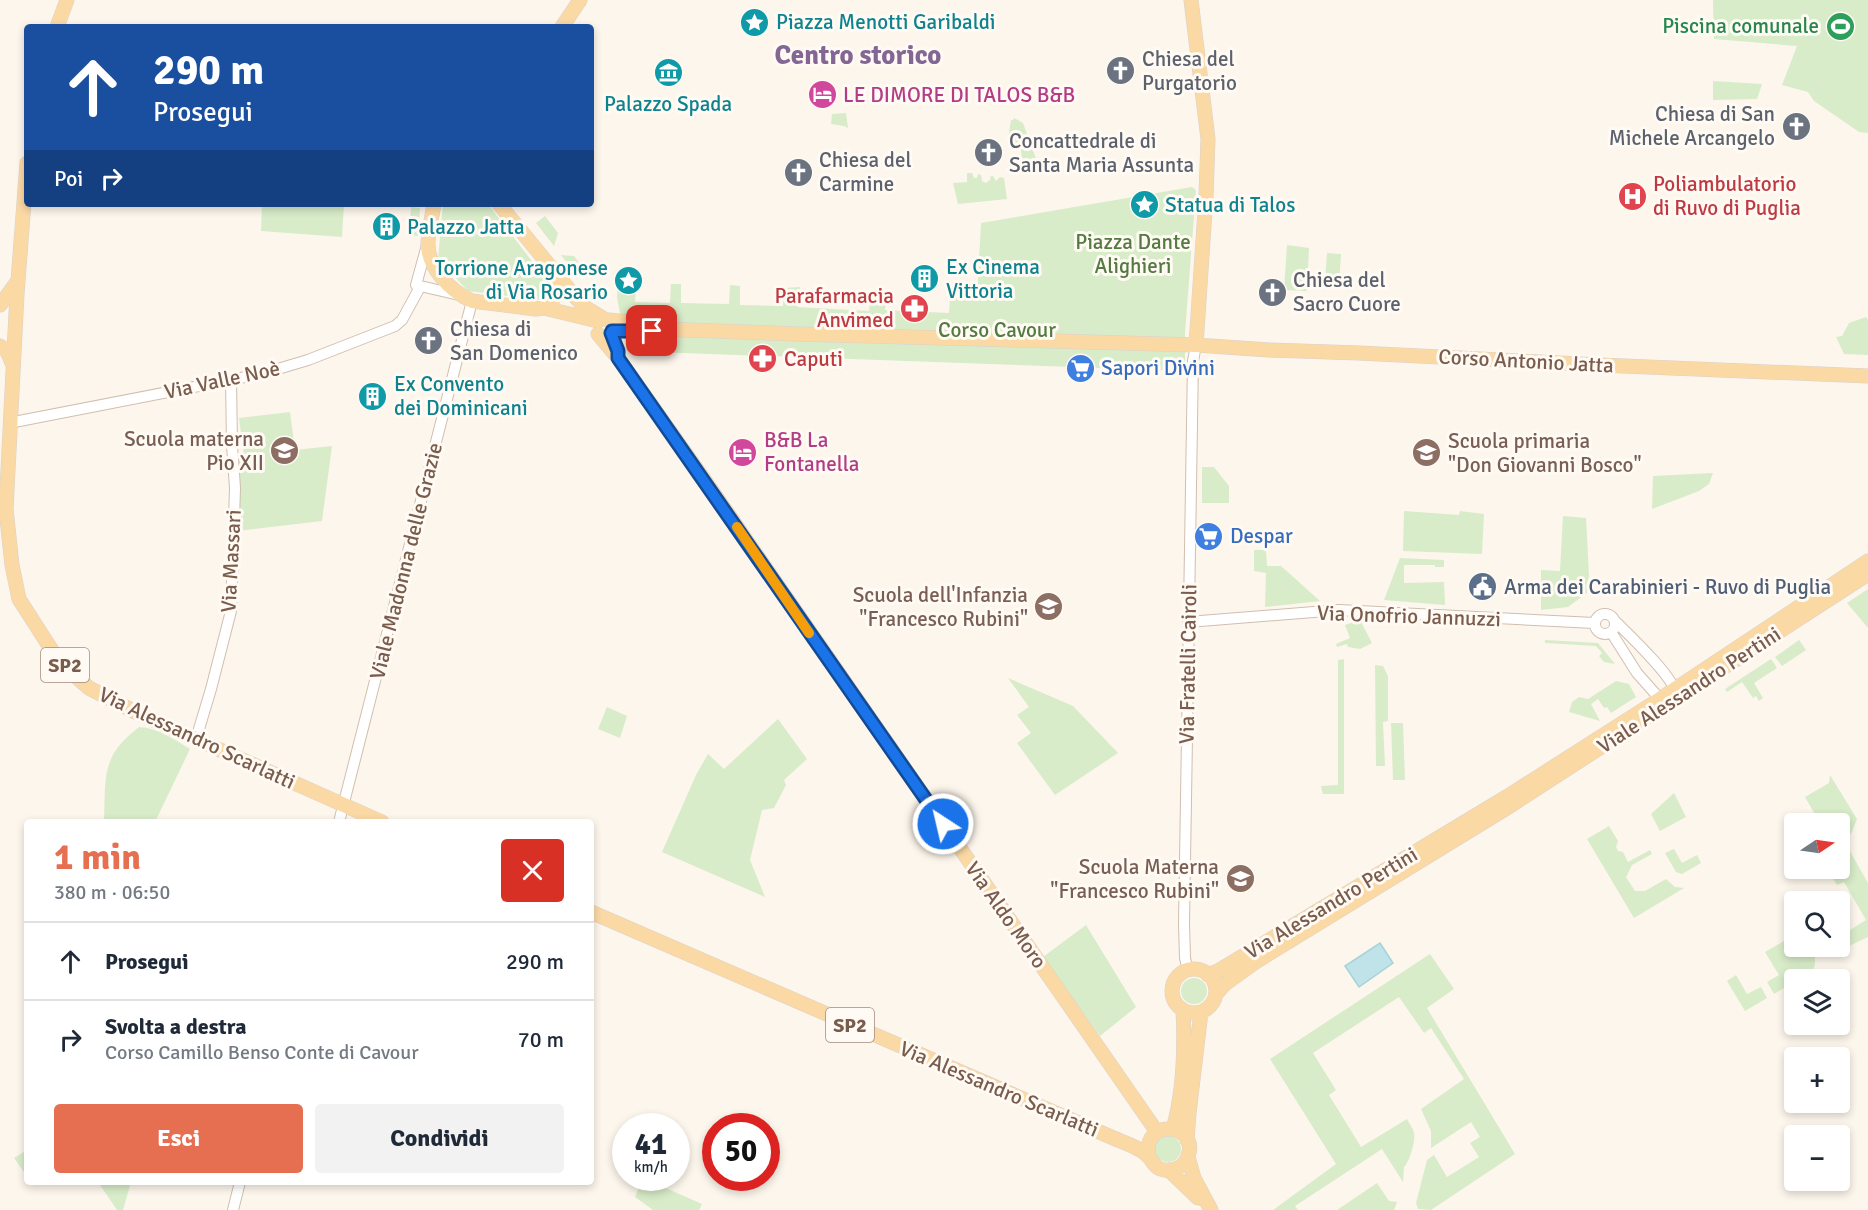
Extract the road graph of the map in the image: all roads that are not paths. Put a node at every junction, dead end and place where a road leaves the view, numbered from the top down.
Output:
1 (57, 0) edge
2 (67, 0) edge
3 (580, 0) edge
4 (1185, 0) edge
5 (1191, 0) edge
6 (50, 24) edge
7 (58, 24) edge
8 (564, 24) edge
9 (1204, 160) junction
10 (24, 199) edge
11 (434, 207) edge
12 (501, 207) edge
13 (428, 244) junction
14 (557, 277) junction
15 (17, 282) junction
16 (420, 287) junction
17 (467, 298) junction
18 (0, 305) edge
19 (544, 308) junction
20 (0, 314) edge
21 (15, 324) junction
22 (605, 326) junction
23 (0, 335) edge
24 (0, 346) edge
25 (1192, 348) junction
26 (13, 365) junction
27 (1868, 376) edge
28 (231, 379) junction
29 (9, 423) junction
30 (1868, 561) edge
31 (1868, 574) edge
32 (1614, 620) junction
33 (1188, 622) junction
34 (1594, 623) junction
35 (1611, 632) junction
36 (1676, 693) junction
37 (1660, 699) junction
38 (196, 739) junction
39 (1509, 801) junction
40 (344, 806) junction
41 (340, 819) edge
42 (375, 819) edge
43 (1456, 834) junction
44 (594, 913) edge
45 (1188, 971) junction
46 (1208, 975) junction
47 (1216, 994) junction
48 (1183, 1010) junction
49 (1201, 1012) junction
50 (1173, 1129) junction
51 (1155, 1134) junction
52 (1111, 1137) junction
53 (1187, 1140) junction
54 (1149, 1156) junction
55 (1188, 1157) junction
56 (1169, 1170) junction
57 (239, 1185) edge
58 (232, 1210) edge
59 (1210, 1210) edge

1 - 6 main road
2 - 7 main road
3 - 8 main road
4 - 9 main road
5 - 9 main road
9 - 25 main road
10 - 15 main road, Via Alessandro Scarlatti / SP2
11 - 13 main road
12 - 14 main road, Via Aldo Moro
13 - 16 street
13 - 17 main road
14 - 19 main road
14 - 22 main road, Via Aldo Moro
15 - 18 main road
15 - 21 main road, Via Alessandro Scarlatti / SP2
16 - 17 street
16 - 28 street, Via Valle Noè
17 - 19 main road, Corso Antonio Jatta
17 - 40 street, Viale Madonna delle Grazie
19 - 22 main road, Corso Antonio Jatta
20 - 21 main road
21 - 23 main road
21 - 26 main road, Via Alessandro Scarlatti / SP2
22 - 25 main road, Corso Antonio Jatta
22 - 51 main road, Via Aldo Moro
24 - 26 main road
25 - 27 main road, Corso Antonio Jatta
25 - 33 street, Via Fratelli Cairoli
26 - 29 main road, Via Alessandro Scarlatti / SP2
28 - 29 street, Via Valle Noè
28 - 38 street, Via Massari
29 - 38 main road, Via Alessandro Scarlatti / SP2
30 - 36 main road, Viale Alessandro Pertini
31 - 36 main road, Viale Alessandro Pertini
32 - 34 street
32 - 35 street
32 - 36 street
33 - 34 street, Via Onofrio Jannuzzi
33 - 45 street, Via Fratelli Cairoli
34 - 35 street
35 - 37 street
36 - 37 main road
36 - 39 main road, Viale Alessandro Pertini
37 - 39 main road
38 - 40 main road, Via Alessandro Scarlatti / SP2
39 - 43 main road
40 - 41 street, Viale Madonna delle Grazie
40 - 42 main road, Via Alessandro Scarlatti / SP2
43 - 46 main road, Via Alessandro Pertini
43 - 47 main road
44 - 52 main road, Via Alessandro Scarlatti / SP2
45 - 46 main road
45 - 48 main road
46 - 47 main road
47 - 49 main road
48 - 49 main road
48 - 50 main road
49 - 53 main road
50 - 51 main road
50 - 53 main road
51 - 52 main road, Via Alessandro Scarlatti / SP2
51 - 54 main road
52 - 54 main road, Via Alessandro Scarlatti / SP2
53 - 55 main road
54 - 56 main road
55 - 56 main road
55 - 59 main road
56 - 59 main road
57 - 58 street

